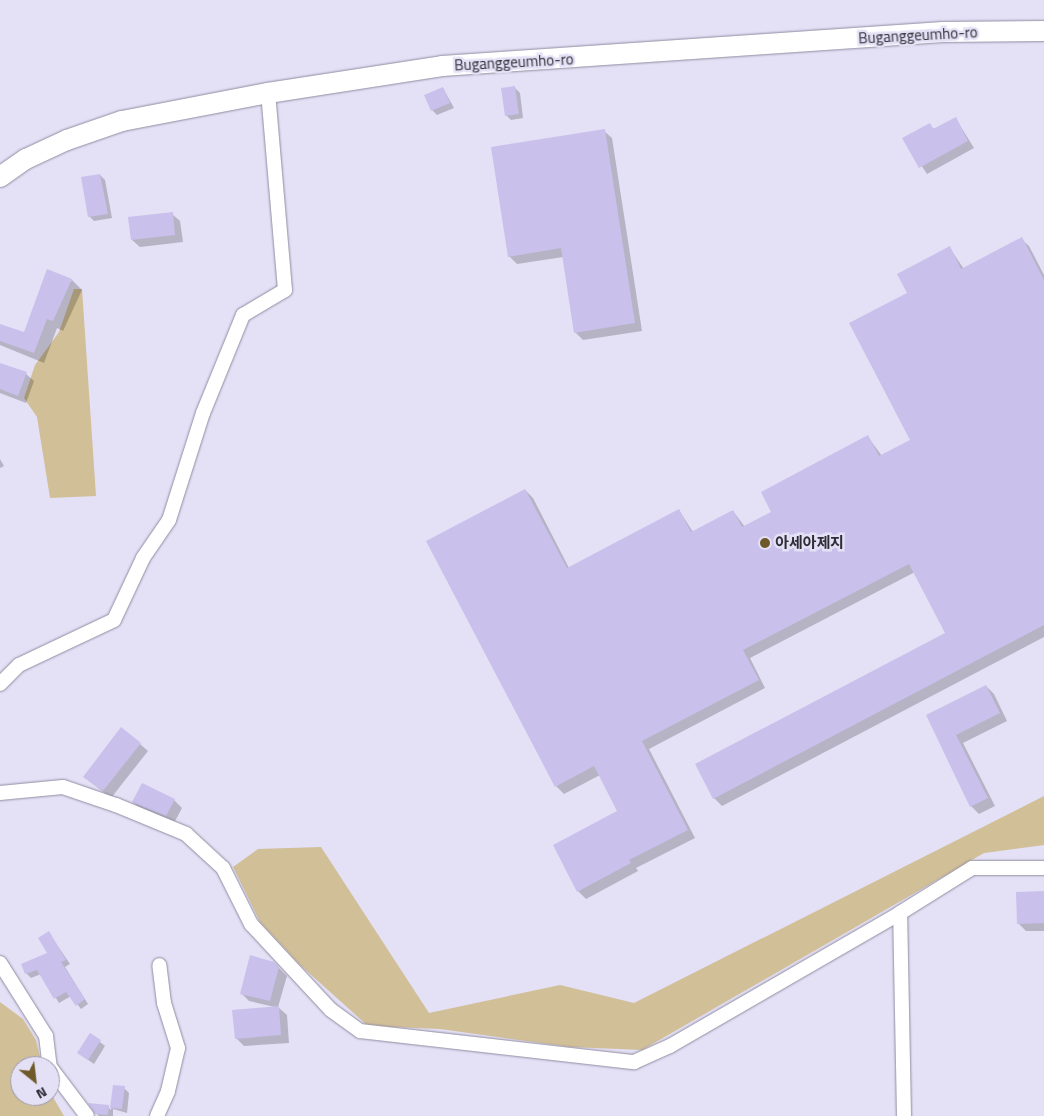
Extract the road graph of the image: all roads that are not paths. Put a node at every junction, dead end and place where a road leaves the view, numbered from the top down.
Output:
1 (1044, 32) edge
2 (268, 93) junction
3 (0, 177) edge
4 (0, 684) edge
5 (0, 793) edge
6 (1044, 868) edge
7 (900, 913) junction
8 (0, 963) edge
9 (160, 965) dead end
10 (87, 1116) edge
11 (156, 1116) edge
12 (904, 1116) edge

1 - 2 street, Buganggeumho-ro
2 - 3 street, Buganggeumho-ro
2 - 4 street
5 - 7 street
6 - 7 street
7 - 12 street
8 - 10 street
9 - 11 street

